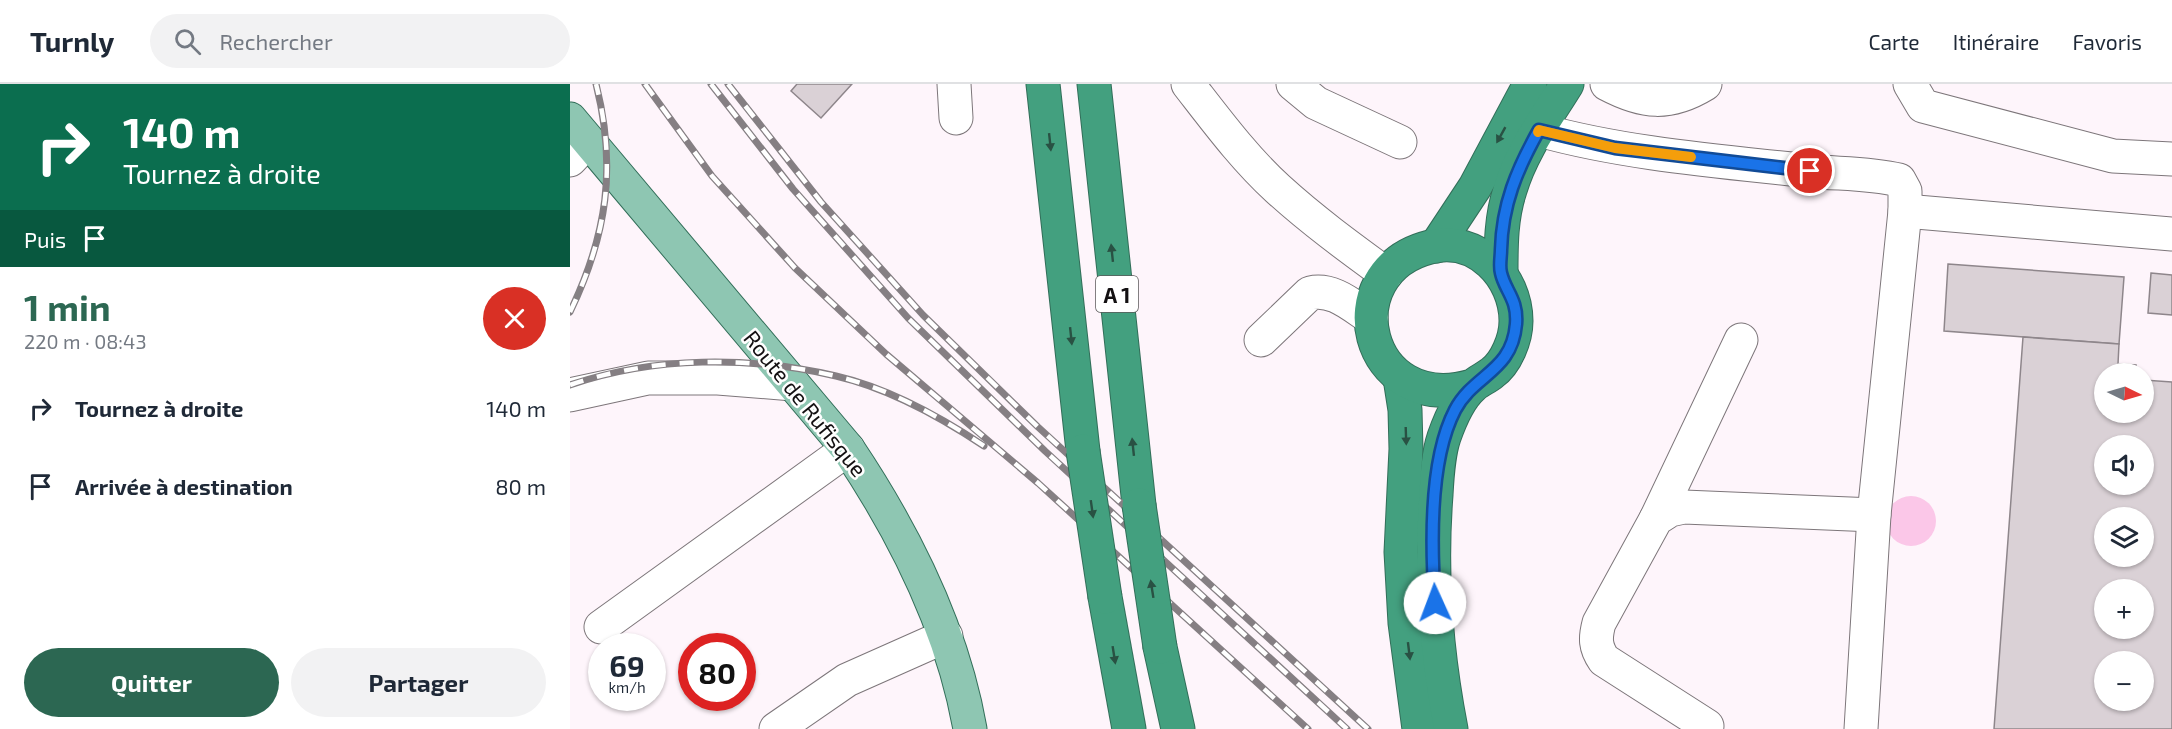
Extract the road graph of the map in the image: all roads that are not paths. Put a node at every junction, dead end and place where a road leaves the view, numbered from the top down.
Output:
1 (954, 84) edge
2 (1043, 84) edge
3 (1094, 84) edge
4 (1188, 84) edge
5 (1293, 84) edge
6 (1530, 84) edge
7 (1567, 84) edge
8 (1607, 84) edge
9 (1705, 84) edge
10 (1910, 84) edge
11 (956, 118) dead end
12 (1539, 130) junction
13 (576, 140) edge
14 (1400, 142) dead end
15 (2172, 159) edge
16 (1905, 211) junction
17 (2172, 234) edge
18 (1436, 246) junction
19 (1501, 273) junction
20 (1386, 274) junction
21 (1371, 318) junction
22 (1261, 340) dead end
23 (1741, 340) dead end
24 (1400, 378) junction
25 (793, 384) junction
26 (1472, 386) junction
27 (570, 395) edge
28 (848, 449) junction
29 (1874, 515) junction
30 (1656, 519) junction
31 (601, 627) dead end
32 (946, 636) junction
33 (1707, 726) dead end
34 (776, 729) edge
35 (970, 729) edge
36 (1129, 729) edge
37 (1178, 729) edge
38 (1419, 729) edge
39 (1451, 729) edge
40 (1861, 729) edge

1 - 11 lane
2 -> 36 highway, A 1, bridge
37 -> 3 highway, A 1, bridge
4 - 20 lane
5 - 14 lane
6 -> 18 highway
7 - 12 highway
8 - 9 lane
10 - 15 lane
12 - 16 lane
12 - 19 highway
13 - 25 main road, Route de Rufisque
16 - 17 lane
16 - 29 lane
18 - 19 highway
18 - 20 highway
19 - 26 highway
20 - 21 highway
21 - 22 lane
21 - 24 highway
23 - 30 lane
24 - 26 highway
24 -> 38 highway
25 - 27 lane
25 - 28 main road, Route de Rufisque
26 - 39 highway
28 - 31 lane
28 - 32 main road, Route de Rufisque
29 - 30 lane
29 - 40 lane
30 - 33 lane
32 - 34 lane
32 - 35 main road, Route de Rufisque

